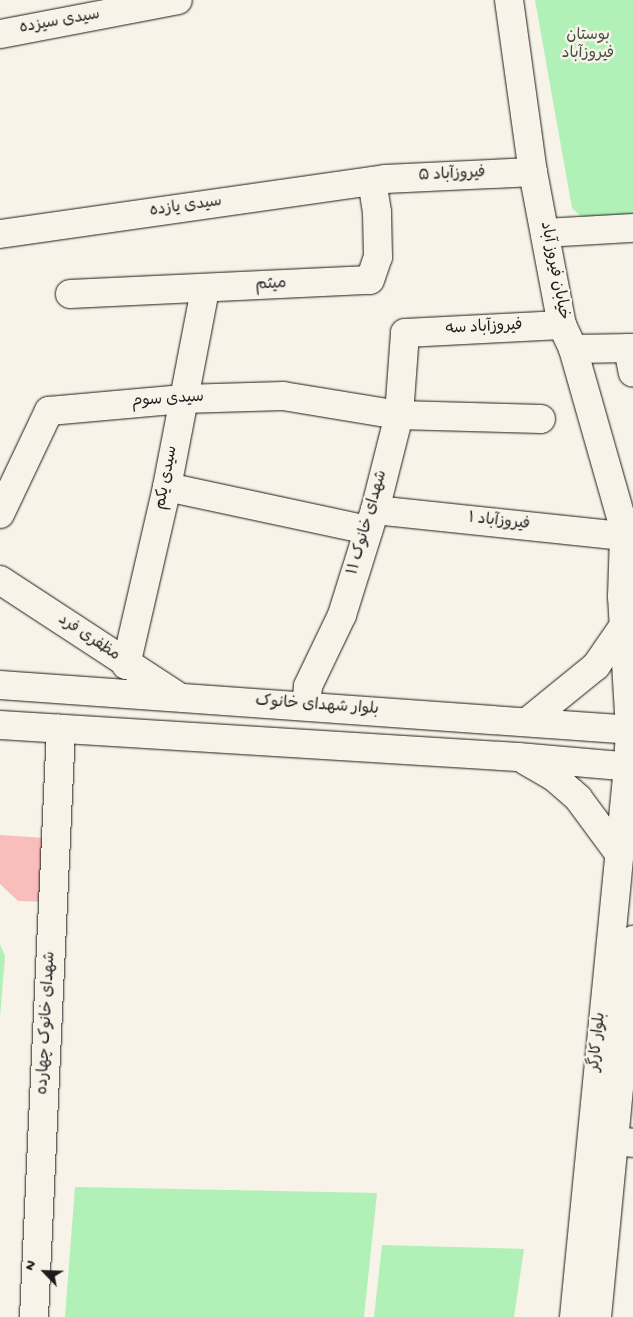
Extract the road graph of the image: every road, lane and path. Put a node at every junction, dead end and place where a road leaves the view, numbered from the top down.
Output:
1 (178, 0) edge
2 (509, 0) edge
3 (0, 34) edge
4 (534, 172) junction
5 (372, 181) junction
6 (633, 228) edge
7 (545, 233) junction
8 (0, 234) edge
9 (205, 290) junction
10 (70, 294) dead end
11 (562, 324) junction
12 (405, 333) joint
13 (573, 349) junction
14 (631, 357) edge
15 (183, 399) junction
16 (400, 415) junction
17 (541, 418) dead end
18 (167, 487) junction
19 (0, 514) edge
20 (372, 520) junction
21 (628, 547) edge
22 (0, 580) edge
23 (625, 624) junction
24 (126, 665) junction
25 (0, 685) edge
26 (177, 696) junction
27 (306, 706) junction
28 (527, 722) junction
29 (0, 725) edge
30 (61, 730) junction
31 (631, 730) edge
32 (518, 757) junction
33 (630, 767) edge
34 (618, 852) junction
35 (633, 940) edge
36 (623, 1142) edge
37 (34, 1317) edge
38 (574, 1317) edge
39 (597, 1317) edge

1 - 3 street, سیدی سیزده
2 - 4 street, خیابان فیروز آباد
4 - 5 street, فیروزآباد ۵
4 - 7 street, خیابان فیروز آباد
5 - 8 street, سیدی یازده
5 - 9 street, میثم
6 - 7 street
7 - 11 street, خیابان فیروز آباد
9 - 10 street, میثم
9 - 15 street, سیدی یکم
11 - 12 street, فیروزآباد سه
11 - 13 street, خیابان فیروز آباد
12 - 16 street, شهدای خانوک ۱۱
13 - 14 street
13 - 21 street, خیابان فیروز آباد
15 - 16 street, سیدی سوم
15 - 18 street, سیدی یکم
15 - 19 street, سیدی سوم
16 - 17 street, سیدی سوم
16 - 20 street, شهدای خانوک ۱۱
18 - 20 street, فیروزآباد ۱
18 - 24 street, سیدی یکم
20 - 21 street, فیروزآباد ۱
20 - 27 street, شهدای خانوک ۱۱
21 - 23 street, خیابان فیروز آباد
22 - 24 street, مظفری فرد
23 - 28 street
23 - 31 street, بلوار کارگر
24 - 26 street, مظفری فرد
25 - 26 street, بلوار شهدای خانوک
26 - 27 street, بلوار شهدای خانوک
27 - 28 street, بلوار شهدای خانوک
28 - 31 street, بلوار شهدای خانوک
29 - 30 street
30 - 32 street
30 - 37 street, شهدای خانوک چهارده
31 - 33 street, بلوار کارگر
32 - 33 street
32 - 34 street
33 - 34 street, بلوار کارگر
34 - 38 street, بلوار کارگر
35 - 36 street, بلوار کارگر
36 - 39 street, بلوار کارگر

